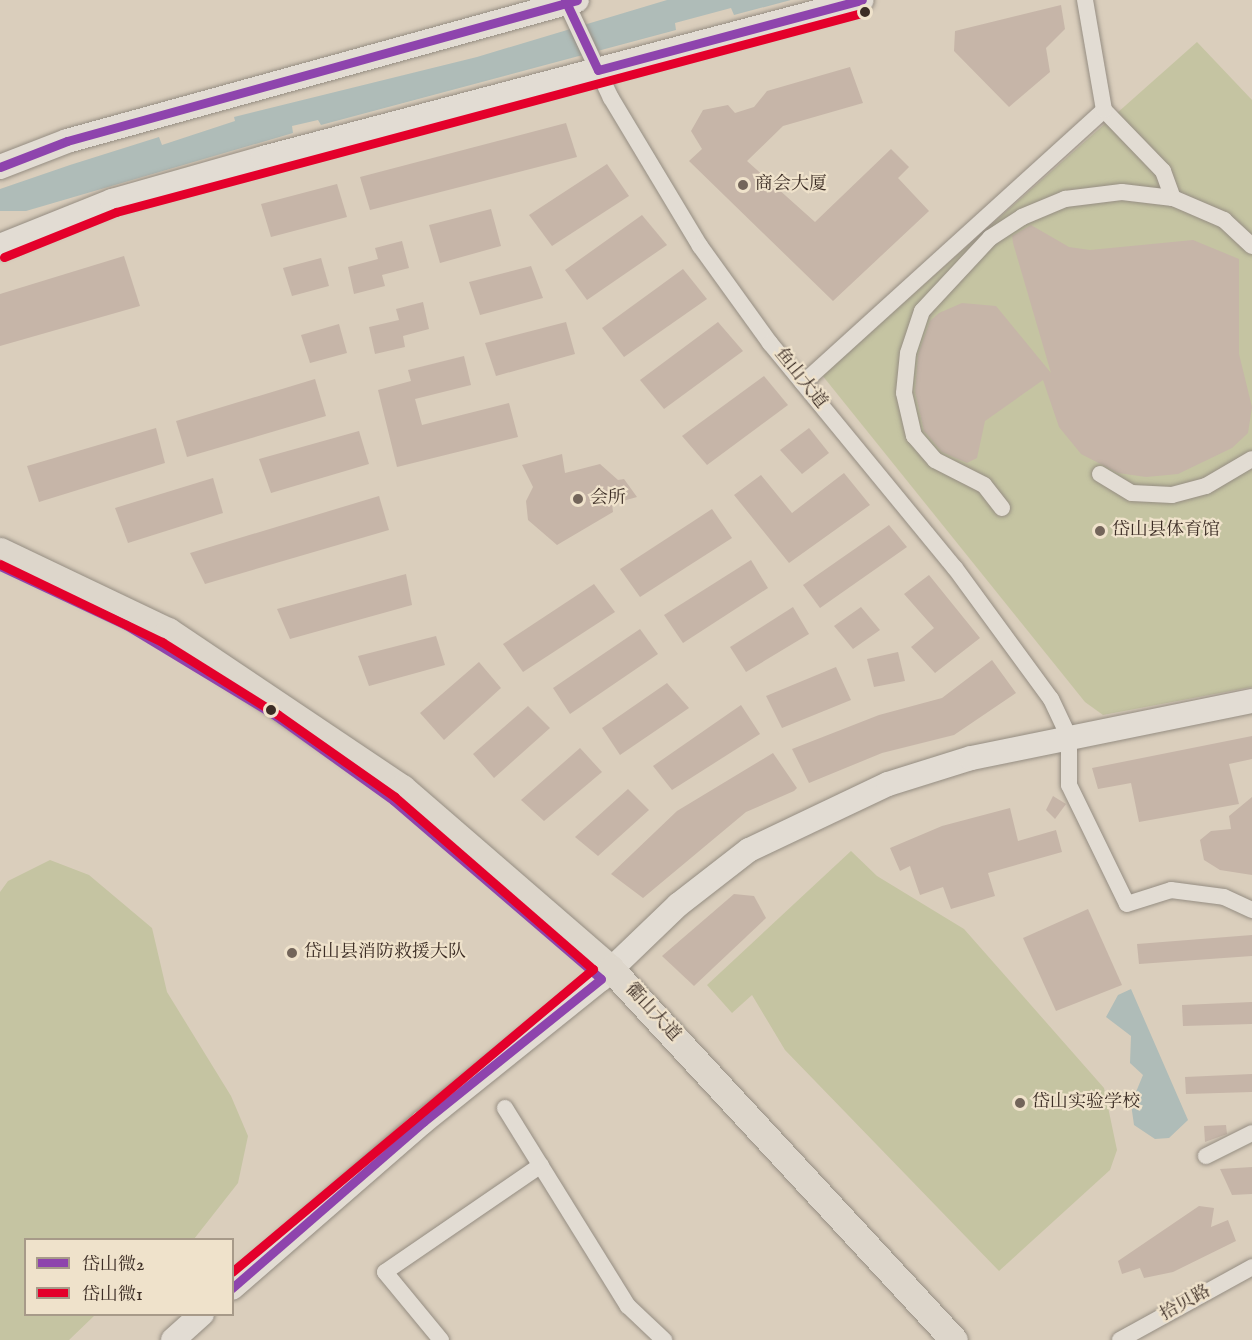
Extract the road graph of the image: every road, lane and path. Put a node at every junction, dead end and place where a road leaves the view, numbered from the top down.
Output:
1 (862, 0) edge
2 (1085, 0) edge
3 (570, 1) edge
4 (598, 70) junction
5 (1104, 110) junction
6 (0, 167) edge
7 (1173, 198) junction
8 (0, 246) edge
9 (1252, 246) edge
10 (803, 383) junction
11 (1252, 459) edge
12 (1100, 474) dead end
13 (1002, 508) dead end
14 (0, 551) edge
15 (0, 567) edge
16 (1252, 701) edge
17 (1069, 737) junction
18 (1252, 910) edge
19 (606, 974) junction
20 (505, 1108) dead end
21 (1252, 1133) edge
22 (1206, 1156) dead end
23 (541, 1166) junction
24 (1252, 1267) edge
25 (234, 1286) edge
26 (200, 1316) edge
27 (173, 1340) edge
28 (441, 1340) edge
29 (664, 1340) edge
30 (934, 1340) edge
31 (954, 1340) edge
32 (1120, 1340) edge

1 - 4 main road
2 - 5 street
3 - 4 street, 鱼山大道
3 - 6 main road
4 - 8 main road
4 - 10 street, 鱼山大道
5 - 7 street
5 - 10 street
7 - 9 street
7 - 13 street
10 - 17 street, 鱼山大道
11 - 12 street
14 - 19 main road, 衢山大道
15 - 19 main road, 衢山大道
16 - 17 main road
17 - 18 street
17 - 19 main road
19 - 25 main road
19 - 30 main road, 衢山大道
19 - 31 main road, 衢山大道
20 - 23 street
21 - 22 street
23 - 28 street
23 - 29 street
24 - 32 street, 拾贝路
26 - 27 main road

